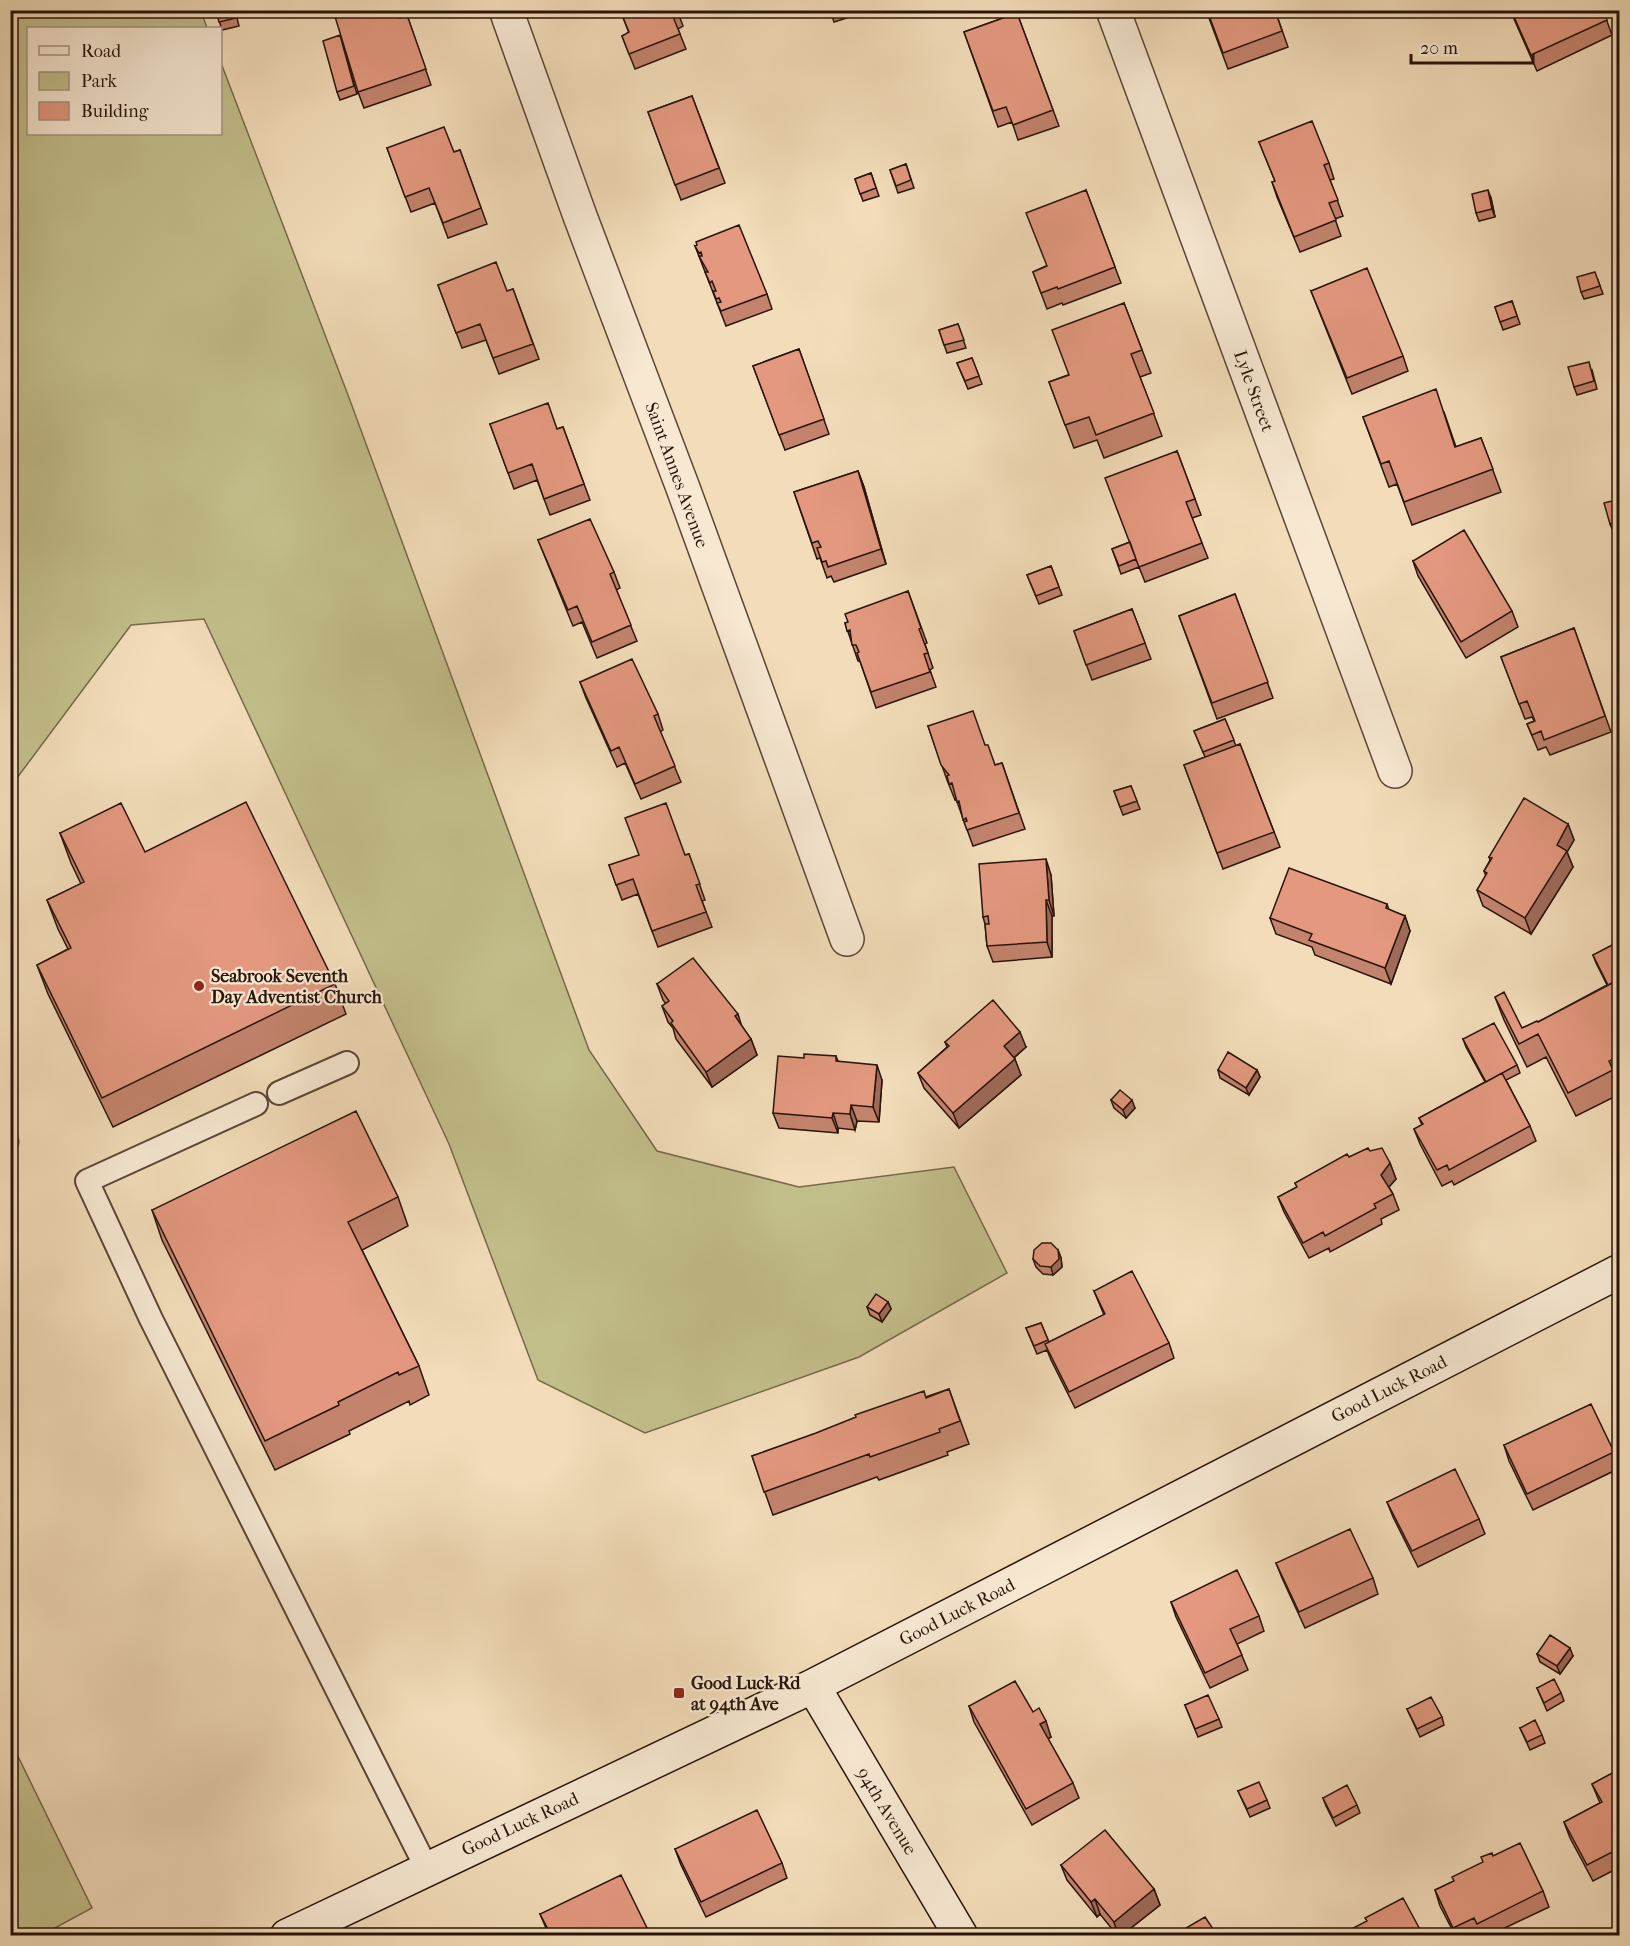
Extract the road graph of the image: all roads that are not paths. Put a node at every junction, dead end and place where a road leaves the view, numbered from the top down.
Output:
1 (506, 10) edge
2 (1113, 10) edge
3 (1395, 771) dead end
4 (847, 939) dead end
5 (347, 1063) dead end
6 (279, 1093) dead end
7 (256, 1104) dead end
8 (1620, 1271) edge
9 (813, 1686) junction
10 (427, 1869) junction
11 (287, 1935) edge
12 (962, 1935) edge

1 - 4 street, Saint Annes Avenue
2 - 3 street, Lyle Street
5 - 6 lane
7 - 10 lane
8 - 9 street, Good Luck Road
9 - 10 street, Good Luck Road
9 - 12 street, 94th Avenue
10 - 11 street, Good Luck Road

